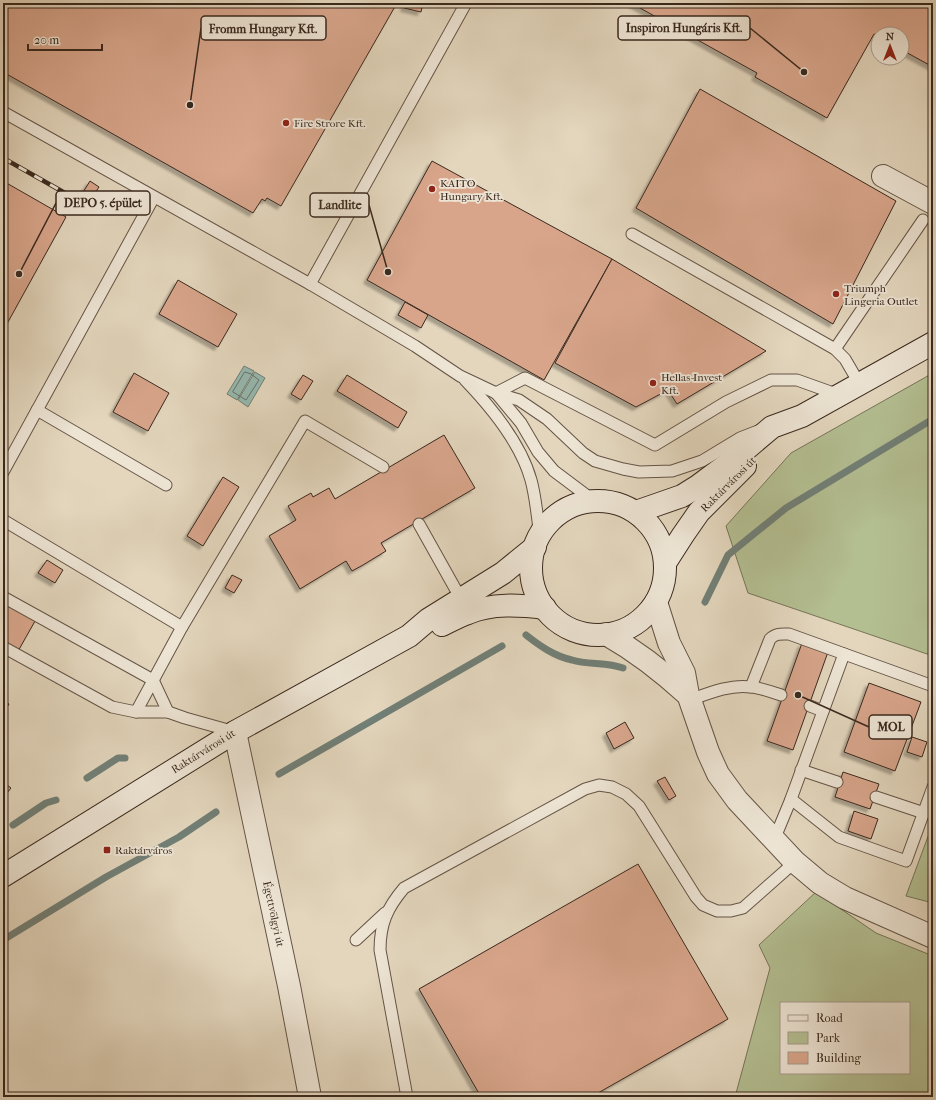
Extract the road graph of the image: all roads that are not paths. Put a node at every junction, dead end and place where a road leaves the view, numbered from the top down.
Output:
1 (466, 3) edge
2 (3, 112) edge
3 (883, 176) dead end
4 (154, 197) junction
5 (928, 212) edge
6 (632, 234) dead end
7 (310, 284) junction
8 (933, 343) edge
9 (835, 349) junction
10 (460, 376) junction
11 (859, 383) junction
12 (496, 392) junction
13 (840, 395) junction
14 (37, 410) junction
15 (802, 416) junction
16 (772, 427) junction
17 (383, 467) dead end
18 (3, 472) edge
19 (166, 485) dead end
20 (594, 501) junction
21 (636, 512) junction
22 (3, 520) edge
23 (419, 524) dead end
24 (537, 541) junction
25 (665, 563) junction
26 (3, 597) edge
27 (461, 599) junction
28 (656, 602) junction
29 (545, 608) junction
30 (182, 627) junction
31 (606, 634) junction
32 (409, 636) junction
33 (3, 647) edge
34 (844, 654) junction
35 (153, 680) junction
36 (751, 686) junction
37 (933, 686) edge
38 (781, 695) dead end
39 (689, 698) junction
40 (810, 706) dead end
41 (823, 710) junction
42 (136, 712) junction
43 (168, 712) junction
44 (235, 732) junction
45 (801, 770) junction
46 (837, 782) dead end
47 (933, 787) edge
48 (876, 796) dead end
49 (791, 799) junction
50 (924, 814) junction
51 (774, 840) junction
52 (795, 862) junction
53 (3, 876) edge
54 (387, 911) junction
55 (933, 937) edge
56 (356, 940) dead end
57 (310, 1097) edge
58 (407, 1097) edge

1 - 7 lane
2 - 4 lane
3 - 5 street
4 - 7 lane
4 - 14 lane
5 - 9 lane
6 - 9 lane
7 - 10 lane
8 - 11 street, Raktárvárosi út
9 - 11 lane
10 - 12 lane
10 - 24 lane
11 - 13 street, Raktárvárosi út
12 - 13 lane
12 - 16 lane
12 - 20 lane
13 - 15 street, Raktárvárosi út
14 - 18 lane
14 - 19 lane
15 - 16 street, Raktárvárosi út
15 - 25 street, Raktárvárosi út
16 - 21 street, Raktárvárosi út
17 - 30 lane
20 - 21 street, Raktárvárosi út
20 - 24 street, Raktárvárosi út
21 - 25 street, Raktárvárosi út
22 - 30 lane
23 - 27 lane
24 - 27 street, Raktárvárosi út
24 - 29 street, Raktárvárosi út
25 - 28 street, Raktárvárosi út
26 - 35 lane
27 - 32 street, Raktárvárosi út
28 - 31 street, Raktárvárosi út
28 - 39 street
29 - 31 street, Raktárvárosi út
29 - 32 street, Raktárvárosi út
30 - 35 lane
31 - 39 street
32 - 44 street, Raktárvárosi út
33 - 42 lane
34 - 36 lane
34 - 37 lane
34 - 41 lane
35 - 42 lane
35 - 43 lane
36 - 38 lane
36 - 39 lane
39 - 51 street
40 - 41 lane
41 - 45 lane
42 - 43 lane
43 - 44 lane
44 - 53 street, Raktárvárosi út
44 - 57 street, Égettvölgyi út
45 - 46 lane
45 - 49 lane
47 - 50 lane
48 - 50 lane
49 - 50 lane
49 - 51 lane
51 - 52 street
52 - 54 lane
52 - 55 street
54 - 56 lane
54 - 58 lane

